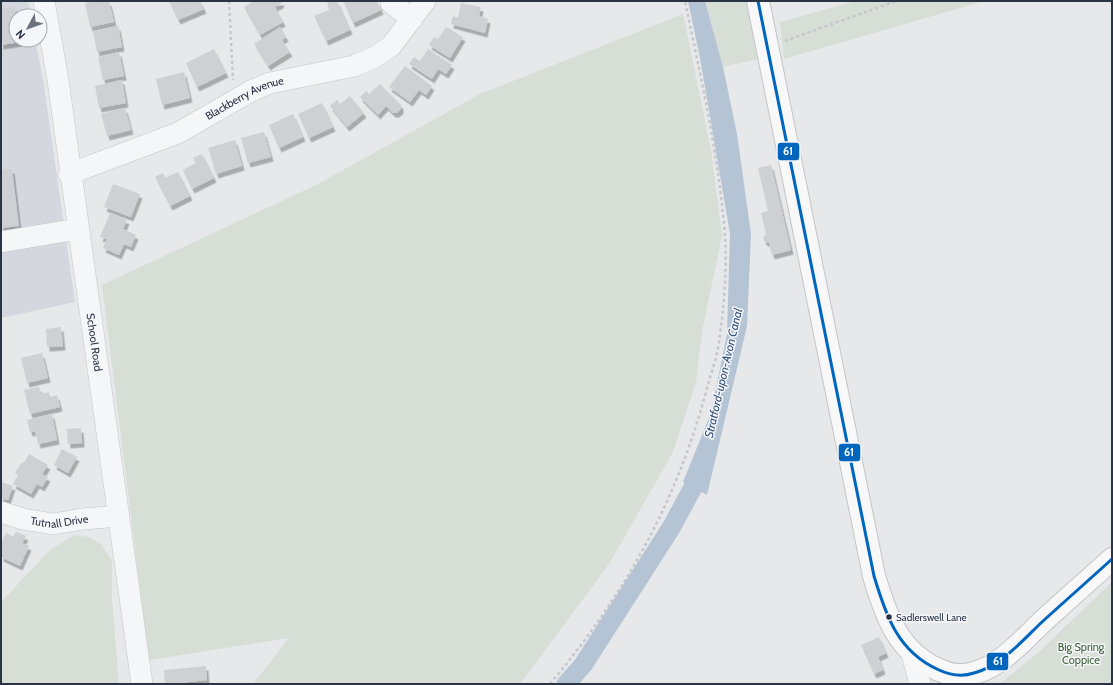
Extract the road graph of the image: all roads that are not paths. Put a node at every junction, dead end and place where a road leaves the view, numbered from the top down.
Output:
1 (44, 1) edge
2 (425, 1) edge
3 (758, 1) edge
4 (391, 3) dead end
5 (412, 19) junction
6 (69, 174) junction
7 (78, 229) junction
8 (1, 242) edge
9 (1, 512) edge
10 (119, 516) junction
11 (1112, 559) edge
12 (912, 654) junction
13 (970, 679) edge
14 (142, 684) edge
15 (920, 684) edge

1 - 6 street, School Road
2 - 5 street, Blackberry Avenue
3 - 12 main road
4 - 5 street
5 - 6 street, Blackberry Avenue
6 - 7 street, School Road
7 - 8 street
7 - 10 street, School Road
9 - 10 street, Tutnall Drive
10 - 14 street, School Road
11 - 13 main road
12 - 13 main road
12 - 15 street

